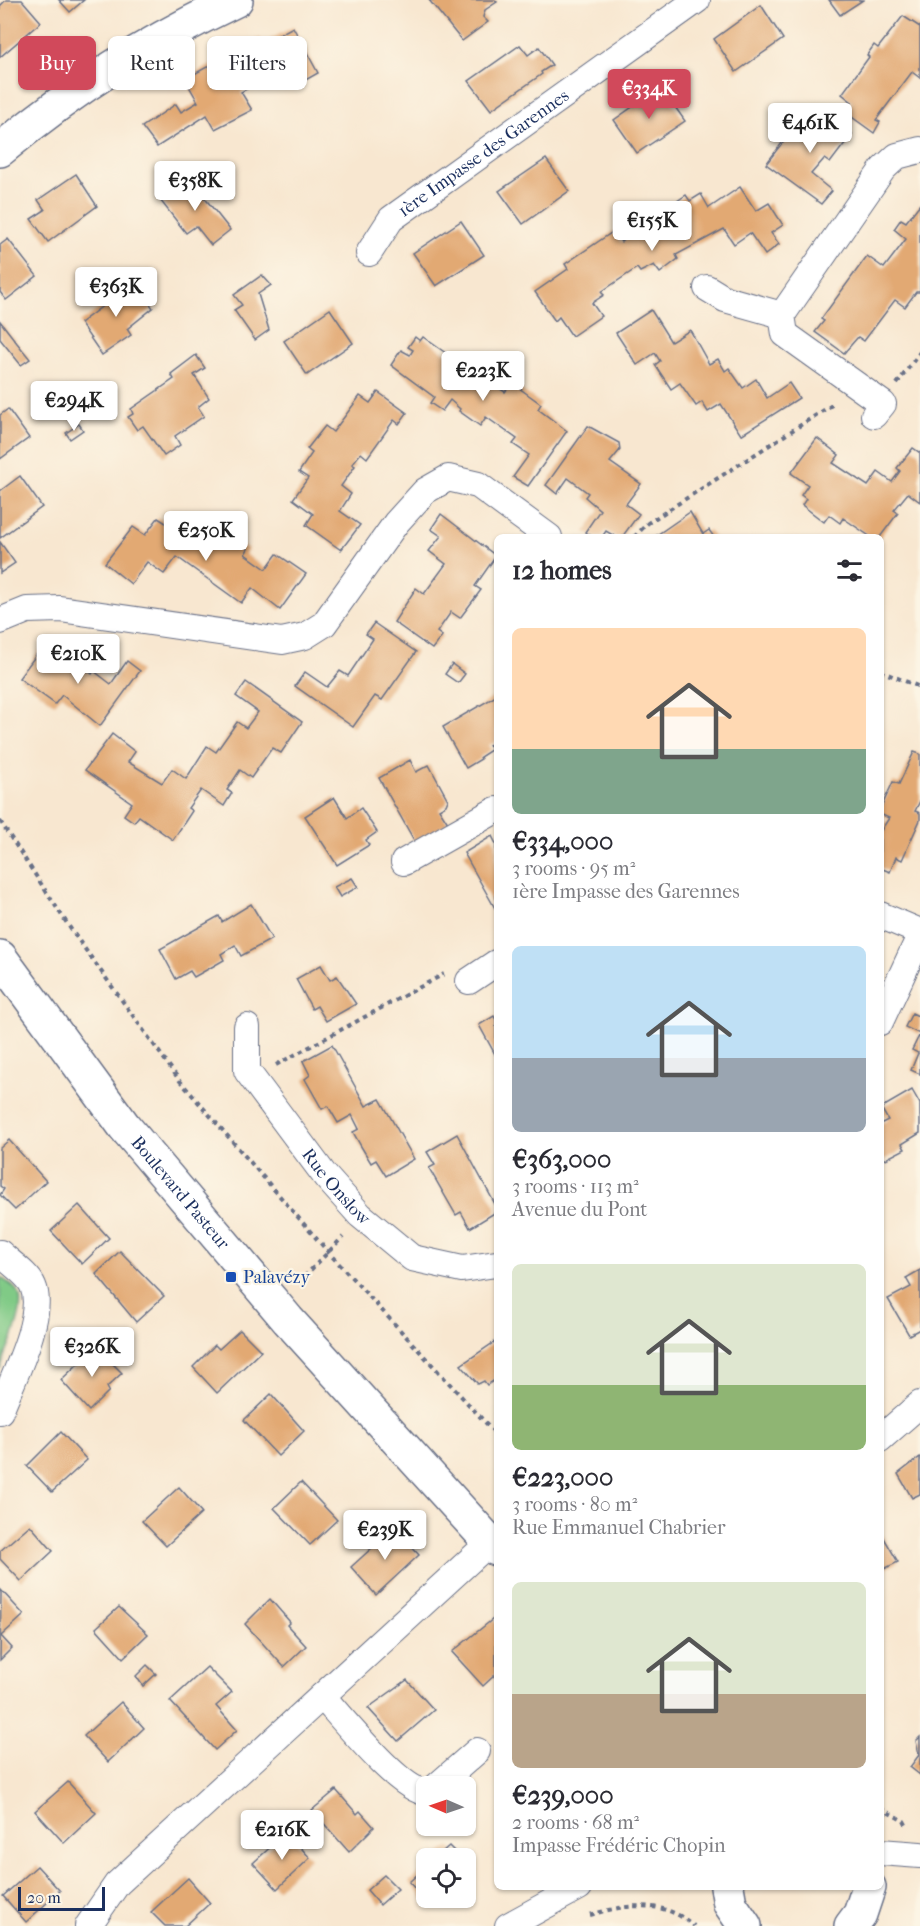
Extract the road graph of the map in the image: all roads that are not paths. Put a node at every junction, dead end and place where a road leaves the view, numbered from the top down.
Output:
1 (236, 0) edge
2 (697, 0) edge
3 (0, 150) edge
4 (920, 150) edge
5 (369, 253) dead end
6 (707, 288) dead end
7 (782, 315) junction
8 (878, 410) road end
9 (545, 534) edge
10 (0, 621) edge
11 (494, 811) edge
12 (405, 862) dead end
13 (884, 917) edge
14 (920, 932) edge
15 (920, 936) edge
16 (0, 957) edge
17 (494, 964) edge
18 (469, 981) road end
19 (884, 1013) edge
20 (247, 1027) dead end
21 (0, 1252) edge
22 (494, 1264) edge
23 (920, 1404) edge
24 (0, 1411) edge
25 (884, 1436) edge
26 (493, 1546) edge
27 (322, 1696) junction
28 (477, 1751) dead end
29 (448, 1776) edge
30 (416, 1792) edge
31 (884, 1852) edge
32 (920, 1855) edge
33 (574, 1890) edge
34 (727, 1890) edge
35 (88, 1926) edge
36 (508, 1926) edge
37 (745, 1926) edge

1 - 3 main road
2 - 5 street, 1ère Impasse des Garennes
4 - 7 street
6 - 7 street
7 - 8 street
9 - 10 street
11 - 12 street
13 - 14 street
15 - 19 street
16 - 26 main road, Boulevard Pasteur
17 - 18 street
20 - 22 street, Rue Onslow
21 - 24 street
23 - 25 street
26 - 27 street
27 - 30 street
27 - 35 street
28 - 29 street
31 - 32 street
33 - 36 street
34 - 37 main road

